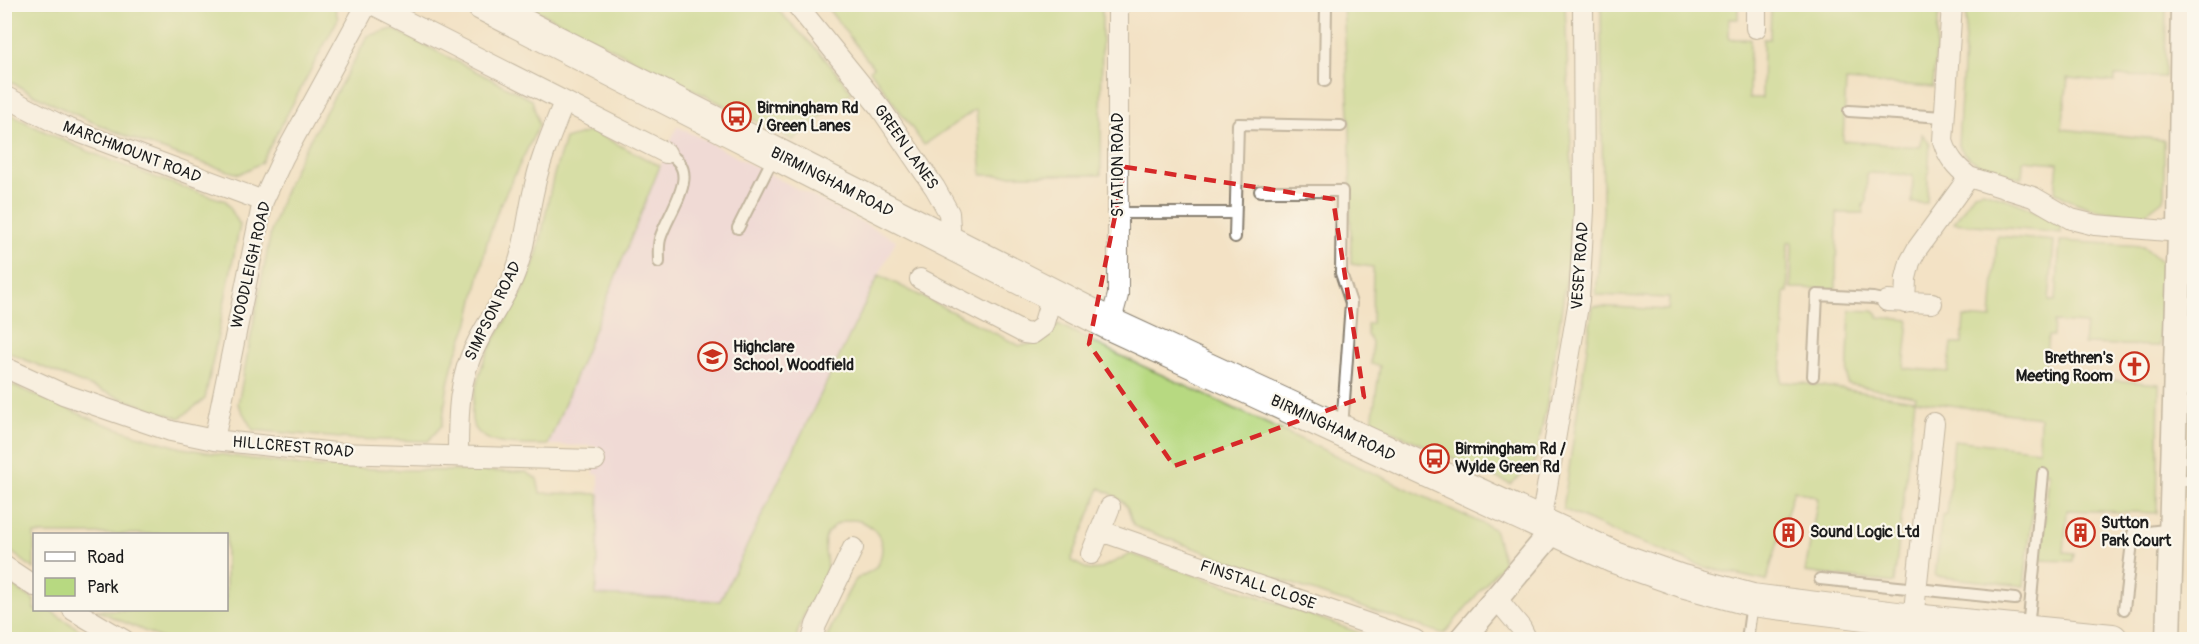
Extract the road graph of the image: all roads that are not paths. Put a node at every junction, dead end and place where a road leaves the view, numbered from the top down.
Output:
1 (367, 4) edge
2 (372, 4) edge
3 (482, 4) edge
4 (796, 4) edge
5 (1118, 4) edge
6 (1326, 4) edge
7 (1583, 4) edge
8 (1756, 4) edge
9 (1952, 4) edge
10 (2183, 4) edge
11 (1756, 28) dead end
12 (1325, 81) dead end
13 (4, 96) edge
14 (564, 102) junction
15 (1849, 111) dead end
16 (1944, 117) junction
17 (1341, 126) dead end
18 (666, 153) joint
19 (776, 154) junction
20 (1969, 177) junction
21 (1260, 191) dead end
22 (263, 201) junction
23 (1118, 213) junction
24 (1235, 213) junction
25 (738, 228) dead end
26 (2180, 232) junction
27 (1235, 237) dead end
28 (945, 241) junction
29 (659, 262) dead end
30 (920, 279) dead end
31 (1052, 295) junction
32 (1896, 302) junction
33 (1932, 303) dead end
34 (1110, 324) junction
35 (4, 367) edge
36 (1813, 376) dead end
37 (1934, 423) dead end
38 (1342, 432) junction
39 (214, 440) junction
40 (458, 455) junction
41 (595, 460) dead end
42 (2043, 474) dead end
43 (2184, 480) edge
44 (1110, 507) dead end
45 (1546, 526) junction
46 (2172, 529) junction
47 (1101, 531) junction
48 (853, 548) dead end
49 (1091, 554) dead end
50 (4, 566) edge
51 (1820, 579) dead end
52 (33, 585) edge
53 (1496, 598) junction
54 (2015, 599) dead end
55 (1752, 600) junction
56 (1914, 605) junction
57 (2124, 609) dead end
58 (76, 611) edge
59 (2027, 631) junction
60 (1993, 634) edge
61 (124, 639) edge
62 (812, 639) edge
63 (1415, 639) edge
64 (1461, 639) edge
65 (1527, 639) edge
66 (1747, 639) edge
67 (2109, 639) edge
68 (2168, 639) edge

1 - 22 street, WOODLEIGH ROAD
2 - 14 street
3 - 19 main road, BIRMINGHAM ROAD
4 - 28 street, GREEN LANES
5 - 23 street, STATION ROAD
6 - 12 lane
7 - 45 street, VESEY ROAD
8 - 11 street
9 - 16 street
10 - 26 street
13 - 22 street, MARCHMOUNT ROAD
14 - 18 street
14 - 40 street, SIMPSON ROAD
15 - 16 lane
16 - 20 street
17 - 24 lane
18 - 29 lane
19 - 25 lane
19 - 28 main road, BIRMINGHAM ROAD
20 - 26 street
20 - 32 street
21 - 38 lane
22 - 39 street, WOODLEIGH ROAD
23 - 24 lane
23 - 34 street, STATION ROAD
24 - 27 lane
26 - 43 street
28 - 31 main road, BIRMINGHAM ROAD
30 - 31 street
31 - 34 main road, BIRMINGHAM ROAD
32 - 33 street
32 - 36 lane
34 - 38 main road, BIRMINGHAM ROAD
35 - 39 street, HILLCREST ROAD
37 - 56 street
38 - 45 main road, BIRMINGHAM ROAD
39 - 40 street, HILLCREST ROAD
40 - 41 street, HILLCREST ROAD
42 - 59 lane
43 - 46 street
44 - 47 street
45 - 53 street
45 - 55 main road, BIRMINGHAM ROAD
46 - 57 lane
46 - 68 street
47 - 49 street
47 - 63 street, FINSTALL CLOSE
48 - 62 street
50 - 52 street
51 - 56 lane
53 - 64 street
53 - 65 street
54 - 56 lane
55 - 56 main road, BIRMINGHAM ROAD
55 - 66 lane
56 - 60 main road, BIRMINGHAM ROAD
58 - 61 street
59 - 60 main road, BIRMINGHAM ROAD
59 - 67 main road, BIRMINGHAM ROAD

